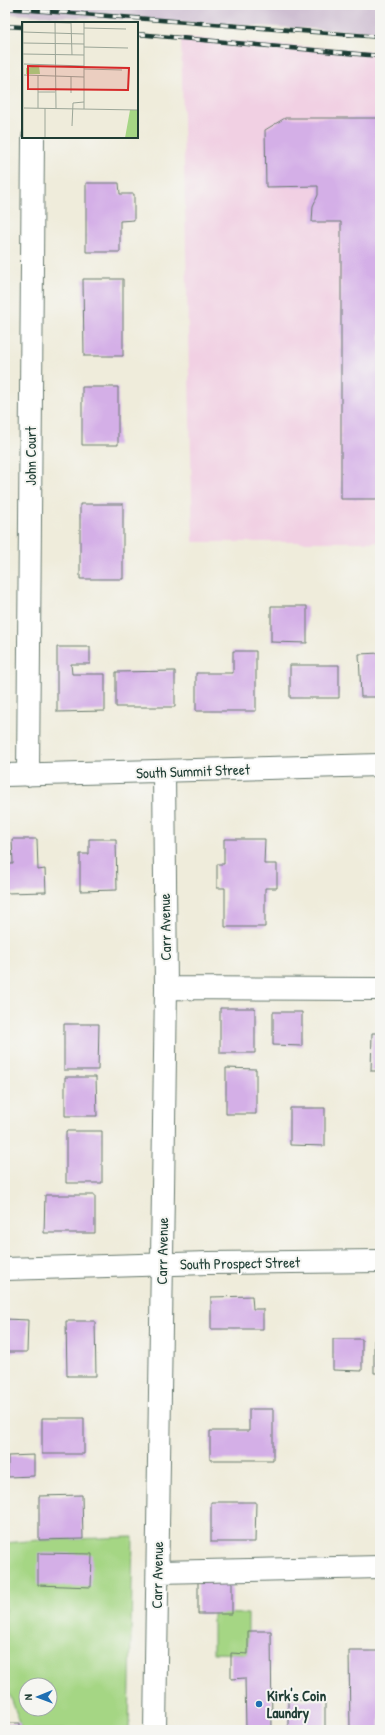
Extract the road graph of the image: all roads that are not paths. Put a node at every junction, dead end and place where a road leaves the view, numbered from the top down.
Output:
1 (33, 138) edge
2 (380, 765) edge
3 (164, 771) junction
4 (5, 775) edge
5 (28, 775) junction
6 (166, 988) junction
7 (380, 989) edge
8 (380, 1261) edge
9 (162, 1265) junction
10 (5, 1269) edge
11 (380, 1567) edge
12 (158, 1572) junction
13 (155, 1730) edge

1 - 5 street, John Court
2 - 3 street, South Summit Street
3 - 5 street, South Summit Street
3 - 6 street, Carr Avenue
4 - 5 street, South Summit Street
6 - 7 street
6 - 9 street, Carr Avenue
8 - 9 street, South Prospect Street
9 - 10 street, South Prospect Street
9 - 12 street, Carr Avenue
11 - 12 street
12 - 13 street, Carr Avenue

